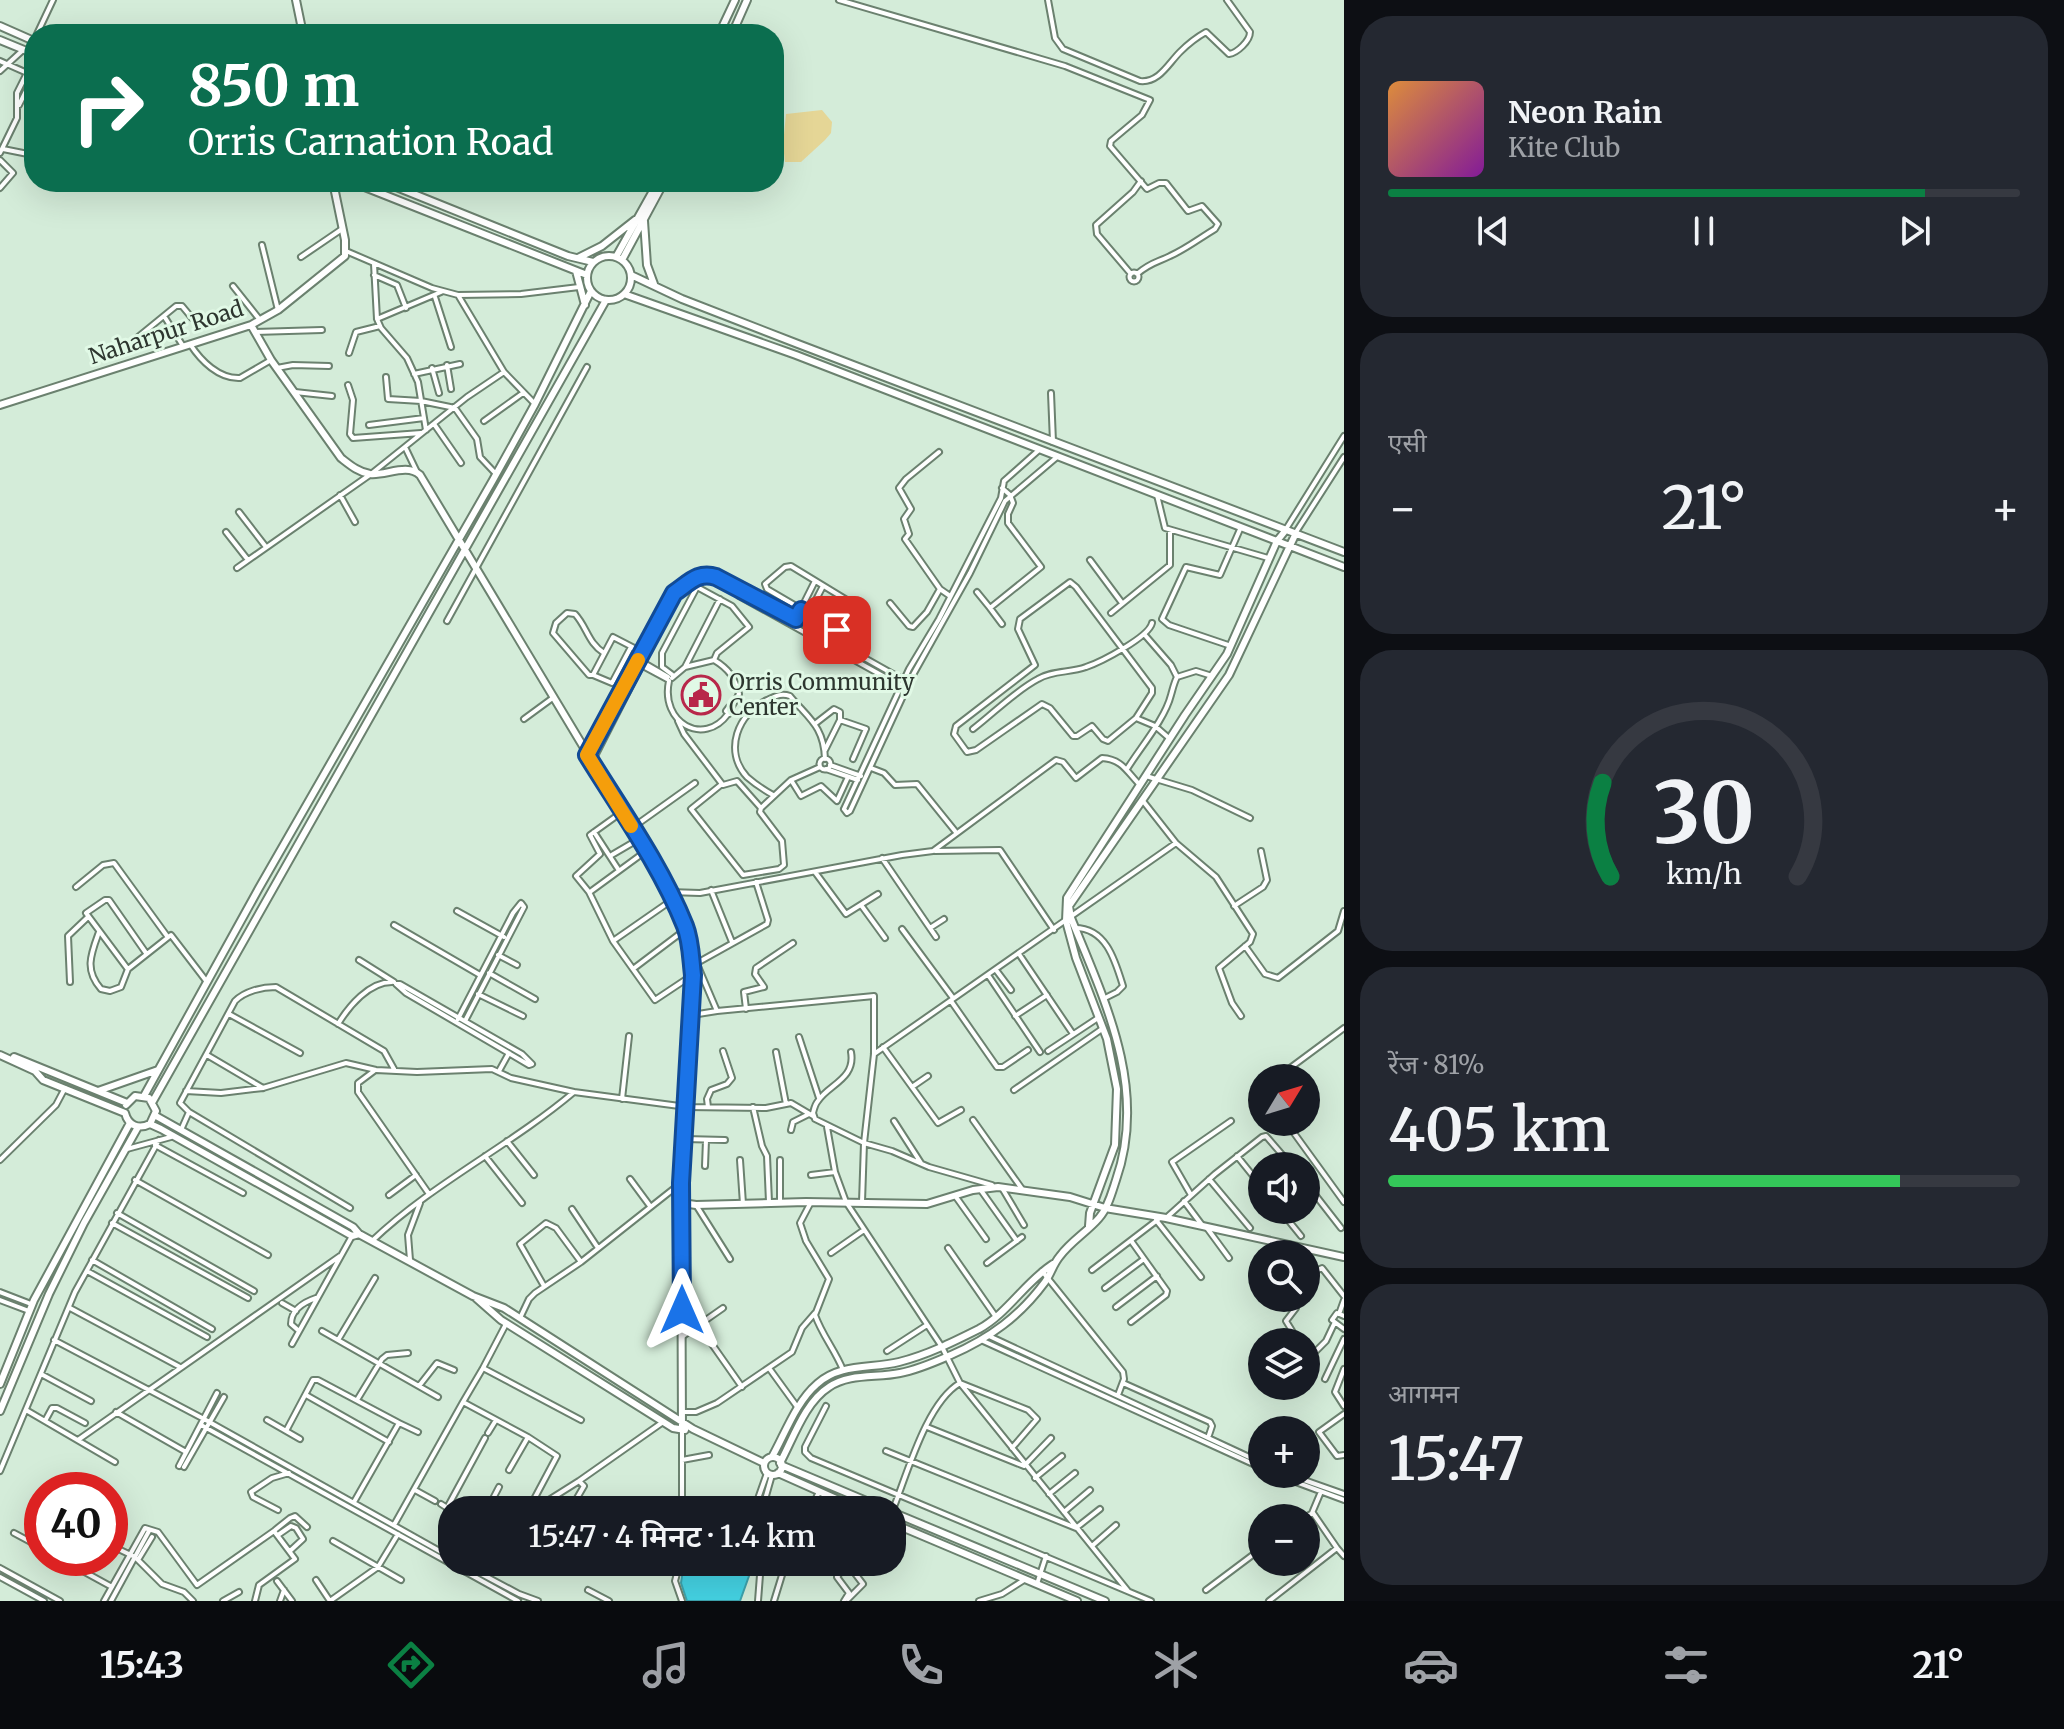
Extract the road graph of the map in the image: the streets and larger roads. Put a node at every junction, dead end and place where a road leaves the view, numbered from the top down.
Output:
1 (53, 0) edge
2 (296, 0) edge
3 (735, 0) edge
4 (747, 0) edge
5 (839, 0) edge
6 (1048, 0) edge
7 (1227, 0) edge
8 (42, 24) edge
9 (301, 24) edge
10 (724, 24) edge
11 (736, 24) edge
12 (0, 26) edge
13 (24, 37) edge
14 (0, 40) edge
15 (23, 50) joint
16 (0, 61) edge
17 (8, 64) junction
18 (0, 71) edge
19 (24, 71) edge
20 (24, 77) edge
21 (24, 98) edge
22 (18, 107) junction
23 (1, 151) edge
24 (24, 154) edge
25 (0, 160) edge
26 (1141, 181) junction
27 (0, 188) edge
28 (335, 192) edge
29 (377, 192) edge
30 (410, 192) edge
31 (656, 192) edge
32 (642, 217) junction
33 (343, 228) junction
34 (262, 245) dead end
35 (346, 251) junction
36 (301, 257) dead end
37 (578, 258) junction
38 (619, 259) junction
39 (593, 262) junction
40 (374, 264) junction
41 (576, 271) junction
42 (374, 275) junction
43 (587, 275) junction
44 (631, 275) junction
45 (233, 286) dead end
46 (581, 286) junction
47 (655, 286) junction
48 (591, 291) junction
49 (441, 292) junction
50 (624, 294) junction
51 (458, 295) junction
52 (435, 297) junction
53 (606, 300) junction
54 (585, 305) junction
55 (406, 308) junction
56 (278, 310) junction
57 (164, 316) junction
58 (192, 318) dead end
59 (377, 319) junction
60 (260, 320) junction
61 (380, 326) junction
62 (253, 328) junction
63 (322, 330) dead end
64 (138, 337) dead end
65 (186, 345) junction
66 (451, 347) dead end
67 (349, 353) dead end
68 (271, 360) junction
69 (460, 364) dead end
70 (447, 365) junction
71 (329, 366) dead end
72 (587, 367) dead end
73 (277, 368) junction
74 (432, 368) junction
75 (504, 372) junction
76 (414, 374) junction
77 (386, 377) dead end
78 (348, 385) dead end
79 (451, 389) dead end
80 (295, 392) junction
81 (439, 393) dead end
82 (523, 393) junction
83 (1051, 393) dead end
84 (332, 396) dead end
85 (421, 401) junction
86 (535, 404) junction
87 (0, 405) edge
88 (965, 407) junction
89 (455, 408) junction
90 (424, 418) junction
91 (961, 419) junction
92 (484, 421) dead end
93 (434, 424) junction
94 (369, 425) dead end
95 (425, 431) junction
96 (1344, 436) edge
97 (1053, 442) junction
98 (405, 447) junction
99 (1040, 450) junction
100 (939, 452) dead end
101 (1057, 457) junction
102 (1344, 457) edge
103 (461, 463) dead end
104 (416, 470) junction
105 (371, 474) junction
106 (496, 474) junction
107 (1002, 488) junction
108 (340, 495) junction
109 (1010, 495) junction
110 (1157, 495) junction
111 (239, 512) dead end
112 (355, 522) dead end
113 (1241, 527) junction
114 (1170, 530) junction
115 (1285, 531) junction
116 (226, 532) dead end
117 (1296, 533) junction
118 (458, 540) junction
119 (1277, 541) junction
120 (1288, 545) junction
121 (1233, 546) junction
122 (266, 547) junction
123 (464, 551) junction
124 (1344, 552) edge
125 (1269, 559) junction
126 (248, 560) junction
127 (1090, 560) dead end
128 (478, 567) junction
129 (1344, 567) edge
130 (237, 568) dead end
131 (815, 581) junction
132 (728, 585) junction
133 (823, 586) junction
134 (940, 589) junction
135 (677, 590) junction
136 (977, 592) dead end
137 (937, 596) junction
138 (951, 596) junction
139 (720, 599) junction
140 (890, 603) dead end
141 (947, 603) junction
142 (1123, 603) junction
143 (990, 608) junction
144 (801, 610) junction
145 (946, 612) junction
146 (1111, 613) dead end
147 (808, 614) junction
148 (796, 619) junction
149 (447, 621) dead end
150 (803, 623) junction
151 (1152, 623) dead end
152 (1002, 624) dead end
153 (1144, 634) junction
154 (632, 646) junction
155 (1231, 646) junction
156 (1123, 647) junction
157 (642, 652) junction
158 (604, 653) junction
159 (714, 660) junction
160 (640, 663) junction
161 (685, 667) junction
162 (593, 675) junction
163 (1212, 676) junction
164 (1177, 677) junction
165 (670, 678) junction
166 (905, 684) junction
167 (554, 697) junction
168 (1136, 718) junction
169 (524, 719) dead end
170 (840, 720) junction
171 (678, 721) junction
172 (816, 723) junction
173 (1155, 726) junction
174 (973, 729) dead end
175 (1170, 739) junction
176 (825, 750) junction
177 (587, 755) junction
178 (825, 759) junction
179 (853, 759) dead end
180 (592, 762) junction
181 (825, 767) junction
182 (871, 768) junction
183 (1127, 769) junction
184 (1146, 776) junction
185 (848, 777) junction
186 (862, 779) junction
187 (1158, 779) junction
188 (791, 780) junction
189 (695, 783) dead end
190 (721, 785) junction
191 (1140, 785) junction
192 (773, 795) junction
193 (1143, 801) junction
194 (761, 808) junction
195 (622, 811) junction
196 (1250, 818) dead end
197 (632, 828) junction
198 (955, 831) dead end
199 (594, 832) junction
200 (639, 839) junction
201 (1176, 843) junction
202 (646, 851) junction
203 (933, 851) junction
204 (1261, 851) dead end
205 (610, 856) junction
206 (882, 858) junction
207 (618, 869) junction
208 (815, 872) junction
209 (756, 882) junction
210 (76, 887) dead end
211 (711, 890) junction
212 (589, 892) junction
213 (878, 894) dead end
214 (670, 896) junction
215 (861, 905) junction
216 (1234, 906) junction
217 (457, 911) dead end
218 (1344, 911) edge
219 (88, 917) junction
220 (944, 919) dead end
221 (1068, 919) junction
222 (394, 925) dead end
223 (930, 928) junction
224 (1075, 928) junction
225 (686, 929) junction
226 (902, 929) dead end
227 (1054, 930) junction
228 (99, 932) junction
229 (167, 936) junction
230 (504, 937) junction
231 (936, 937) dead end
232 (885, 938) dead end
233 (613, 941) junction
234 (732, 942) junction
235 (793, 943) dead end
236 (1245, 946) junction
237 (690, 947) junction
238 (146, 953) junction
239 (1019, 954) junction
240 (498, 955) junction
241 (359, 960) dead end
242 (697, 963) junction
243 (216, 965) junction
244 (517, 965) dead end
245 (128, 969) junction
246 (633, 969) junction
247 (996, 970) junction
248 (227, 971) junction
249 (485, 974) junction
250 (693, 975) junction
251 (988, 975) junction
252 (70, 982) dead end
253 (207, 982) junction
254 (394, 983) junction
255 (1011, 990) dead end
256 (478, 994) junction
257 (1047, 995) junction
258 (535, 999) dead end
259 (1103, 999) junction
260 (952, 1000) junction
261 (746, 1009) junction
262 (717, 1011) junction
263 (229, 1014) junction
264 (692, 1015) junction
265 (523, 1016) dead end
266 (1015, 1016) junction
267 (1241, 1016) dead end
268 (1100, 1017) junction
269 (458, 1019) junction
270 (464, 1023) junction
271 (338, 1024) junction
272 (1104, 1028) junction
273 (1344, 1028) edge
274 (1073, 1034) junction
275 (629, 1036) dead end
276 (799, 1037) dead end
277 (883, 1047) junction
278 (1028, 1050) dead end
279 (723, 1051) dead end
280 (1048, 1051) dead end
281 (776, 1052) dead end
282 (851, 1052) dead end
283 (1040, 1052) dead end
284 (0, 1053) edge
285 (300, 1053) dead end
286 (509, 1053) junction
287 (874, 1054) junction
288 (207, 1055) junction
289 (1295, 1064) edge
290 (394, 1069) junction
291 (158, 1070) junction
292 (376, 1070) junction
293 (499, 1071) junction
294 (928, 1076) dead end
295 (912, 1087) junction
296 (65, 1088) junction
297 (263, 1088) junction
298 (1014, 1090) dead end
299 (98, 1091) junction
300 (185, 1091) junction
301 (574, 1092) junction
302 (144, 1096) junction
303 (819, 1098) junction
304 (622, 1099) junction
305 (153, 1101) junction
306 (127, 1103) junction
307 (786, 1104) junction
308 (687, 1107) junction
309 (708, 1107) junction
310 (753, 1107) junction
311 (961, 1110) dead end
312 (189, 1112) junction
313 (125, 1113) junction
314 (811, 1115) junction
315 (156, 1116) junction
316 (973, 1120) dead end
317 (894, 1121) dead end
318 (1231, 1121) dead end
319 (166, 1122) junction
320 (130, 1123) junction
321 (150, 1124) junction
322 (138, 1127) junction
323 (827, 1127) junction
324 (161, 1129) junction
325 (181, 1130) junction
326 (791, 1130) dead end
327 (173, 1136) junction
328 (1296, 1136) edge
329 (685, 1139) junction
330 (706, 1140) junction
331 (725, 1140) dead end
332 (507, 1141) junction
333 (157, 1143) junction
334 (864, 1143) junction
335 (127, 1149) junction
336 (1280, 1152) edge
337 (485, 1156) junction
338 (1237, 1156) junction
339 (0, 1160) edge
340 (740, 1160) dead end
341 (780, 1160) dead end
342 (921, 1164) junction
343 (705, 1166) dead end
344 (1248, 1170) edge
345 (835, 1172) junction
346 (416, 1175) junction
347 (534, 1175) dead end
348 (811, 1175) dead end
349 (630, 1179) dead end
350 (1209, 1179) junction
351 (135, 1180) junction
352 (681, 1183) junction
353 (1000, 1188) junction
354 (980, 1189) junction
355 (1023, 1191) junction
356 (243, 1193) dead end
357 (429, 1194) junction
358 (389, 1195) dead end
359 (1191, 1195) junction
360 (956, 1197) junction
361 (421, 1201) junction
362 (1184, 1201) junction
363 (1320, 1201) edge
364 (811, 1202) junction
365 (846, 1202) junction
366 (1344, 1202) edge
367 (522, 1203) dead end
368 (682, 1203) junction
369 (769, 1203) junction
370 (780, 1203) junction
371 (861, 1203) junction
372 (743, 1204) junction
373 (1094, 1204) junction
374 (696, 1205) junction
375 (650, 1207) junction
376 (350, 1208) dead end
377 (1105, 1208) junction
378 (572, 1209) dead end
379 (117, 1213) junction
380 (1161, 1218) junction
381 (112, 1223) junction
382 (136, 1224) junction
383 (1291, 1224) edge
384 (1024, 1225) dead end
385 (1089, 1226) junction
386 (1204, 1226) junction
387 (1250, 1228) dead end
388 (1341, 1228) dead end
389 (864, 1230) junction
390 (130, 1233) junction
391 (356, 1235) junction
392 (1301, 1236) dead end
393 (986, 1239) dead end
394 (372, 1241) junction
395 (1132, 1242) junction
396 (598, 1248) junction
397 (948, 1248) dead end
398 (831, 1253) dead end
399 (268, 1255) dead end
400 (340, 1256) junction
401 (1344, 1257) edge
402 (1229, 1258) dead end
403 (730, 1259) dead end
404 (1144, 1259) junction
405 (92, 1260) junction
406 (410, 1262) junction
407 (581, 1262) junction
408 (987, 1263) dead end
409 (1053, 1264) junction
410 (1320, 1269) edge
411 (1092, 1270) dead end
412 (87, 1271) junction
413 (1042, 1271) junction
414 (1157, 1276) junction
415 (1201, 1277) dead end
416 (375, 1278) dead end
417 (1048, 1278) junction
418 (544, 1286) junction
419 (1105, 1288) dead end
420 (254, 1291) dead end
421 (0, 1292) edge
422 (473, 1296) junction
423 (318, 1297) junction
424 (248, 1298) dead end
425 (1344, 1298) edge
426 (0, 1300) edge
427 (282, 1303) dead end
428 (303, 1303) junction
429 (69, 1307) junction
430 (1116, 1307) dead end
431 (30, 1308) junction
432 (723, 1308) dead end
433 (311, 1309) junction
434 (296, 1311) junction
435 (815, 1312) junction
436 (1341, 1315) edge
437 (996, 1317) junction
438 (520, 1318) junction
439 (1131, 1322) dead end
440 (506, 1323) junction
441 (1334, 1324) junction
442 (927, 1325) junction
443 (212, 1329) dead end
444 (1344, 1329) edge
445 (299, 1331) junction
446 (322, 1331) dead end
447 (989, 1336) junction
448 (207, 1337) dead end
449 (682, 1337) junction
450 (1344, 1339) edge
451 (54, 1340) junction
452 (338, 1340) junction
453 (709, 1340) dead end
454 (981, 1340) junction
455 (292, 1344) dead end
456 (1343, 1346) edge
457 (942, 1347) junction
458 (1320, 1348) edge
459 (887, 1351) dead end
460 (408, 1353) dead end
461 (948, 1356) junction
462 (379, 1364) junction
463 (180, 1367) junction
464 (483, 1368) junction
465 (769, 1368) junction
466 (1344, 1369) edge
467 (454, 1370) dead end
468 (843, 1370) junction
469 (41, 1374) junction
470 (1325, 1379) dead end
471 (960, 1383) junction
472 (1123, 1383) junction
473 (0, 1384) edge
474 (419, 1386) junction
475 (742, 1387) junction
476 (149, 1391) junction
477 (217, 1393) dead end
478 (306, 1395) junction
479 (224, 1397) dead end
480 (438, 1397) dead end
481 (1118, 1398) junction
482 (357, 1400) junction
483 (91, 1401) dead end
484 (463, 1402) junction
485 (826, 1406) dead end
486 (1344, 1406) edge
487 (798, 1408) junction
488 (26, 1410) junction
489 (0, 1411) edge
490 (116, 1412) junction
491 (682, 1412) junction
492 (1344, 1414) edge
493 (267, 1420) dead end
494 (496, 1420) junction
495 (581, 1420) dead end
496 (45, 1421) junction
497 (682, 1421) junction
498 (663, 1422) junction
499 (85, 1423) dead end
500 (205, 1423) junction
501 (399, 1423) junction
502 (927, 1427) junction
503 (693, 1429) junction
504 (682, 1430) junction
505 (286, 1431) junction
506 (418, 1432) dead end
507 (528, 1437) junction
508 (1210, 1437) junction
509 (1051, 1438) dead end
510 (300, 1439) dead end
511 (78, 1440) junction
512 (389, 1442) junction
513 (1209, 1444) junction
514 (1011, 1449) junction
515 (886, 1451) dead end
516 (186, 1452) junction
517 (709, 1455) dead end
518 (1344, 1455) edge
519 (1062, 1456) dead end
520 (772, 1457) junction
521 (1248, 1457) edge
522 (1248, 1459) edge
523 (682, 1460) junction
524 (912, 1461) junction
525 (115, 1462) dead end
526 (764, 1463) junction
527 (781, 1464) junction
528 (1024, 1466) junction
529 (509, 1470) dead end
530 (0, 1471) edge
531 (289, 1473) junction
532 (1075, 1473) dead end
533 (772, 1474) junction
534 (1035, 1478) junction
535 (579, 1481) junction
536 (499, 1487) dead end
537 (1314, 1488) edge
538 (1316, 1488) edge
539 (415, 1490) junction
540 (1090, 1490) dead end
541 (1322, 1491) junction
542 (822, 1493) junction
543 (899, 1494) junction
544 (1049, 1494) junction
545 (1344, 1494) edge
546 (456, 1496) edge
547 (494, 1496) edge
548 (536, 1496) edge
549 (553, 1496) edge
550 (578, 1496) edge
551 (682, 1496) edge
552 (761, 1496) edge
553 (766, 1496) edge
554 (820, 1496) edge
555 (821, 1496) edge
556 (829, 1496) edge
557 (856, 1496) edge
558 (1344, 1500) edge
559 (435, 1501) dead end
560 (1316, 1504) edge
561 (352, 1506) junction
562 (1100, 1509) dead end
563 (278, 1510) dead end
564 (1064, 1512) junction
565 (906, 1517) edge
566 (1320, 1524) edge
567 (394, 1525) junction
568 (1116, 1525) dead end
569 (307, 1527) dead end
570 (1076, 1528) junction
571 (906, 1529) edge
572 (14, 1533) dead end
573 (276, 1533) junction
574 (398, 1534) junction
575 (152, 1537) dead end
576 (24, 1538) edge
577 (333, 1541) dead end
578 (1092, 1546) junction
579 (1337, 1548) junction
580 (438, 1550) edge
581 (290, 1551) junction
582 (128, 1555) edge
583 (1046, 1556) junction
584 (1344, 1556) edge
585 (134, 1558) junction
586 (1248, 1558) edge
587 (378, 1567) junction
588 (0, 1568) edge
589 (1040, 1574) junction
590 (92, 1576) edge
591 (482, 1576) edge
592 (676, 1576) edge
593 (760, 1576) edge
594 (782, 1576) edge
595 (838, 1576) edge
596 (857, 1576) edge
597 (0, 1577) edge
598 (316, 1580) dead end
599 (401, 1580) dead end
600 (1024, 1580) junction
601 (277, 1581) dead end
602 (1037, 1585) junction
603 (112, 1587) junction
604 (284, 1590) junction
605 (588, 1590) dead end
606 (1206, 1590) dead end
607 (1128, 1591) junction
608 (239, 1592) dead end
609 (515, 1598) edge
610 (846, 1600) edge
611 (44, 1601) edge
612 (60, 1601) edge
613 (104, 1601) edge
614 (111, 1601) edge
615 (193, 1601) edge
616 (223, 1601) edge
617 (255, 1601) edge
618 (280, 1601) edge
619 (292, 1601) edge
620 (330, 1601) edge
621 (538, 1601) edge
622 (609, 1601) edge
623 (682, 1601) edge
624 (758, 1601) edge
625 (774, 1601) edge
626 (979, 1601) edge
627 (1077, 1601) edge
628 (1105, 1601) edge
629 (1151, 1601) edge
630 (1269, 1601) edge

1 - 8 street
2 - 9 street
3 - 10 street
4 - 11 street
5 - 26 street
6 - 7 street
12 - 13 street
14 - 15 street
15 - 17 street
16 - 17 street
17 - 18 street
17 - 19 street
20 - 22 street
21 - 22 street
22 - 23 street
23 - 24 street
25 - 27 street
26 - 26 street
28 - 33 street
29 - 41 street
30 - 37 street
31 - 32 street
32 - 37 street
32 - 38 street
32 - 47 street
33 - 35 street
33 - 36 street
34 - 56 street
35 - 40 street
35 - 56 street, Naharpur Road
37 - 39 street
38 - 39 street
38 - 44 street
39 - 43 street
40 - 42 street
40 - 49 street
41 - 43 street
41 - 46 street
42 - 55 street
42 - 59 street
43 - 48 street
44 - 47 street
44 - 50 street
45 - 60 street
46 - 51 street
46 - 54 street
47 - 88 street
48 - 53 street
48 - 54 street
49 - 51 street
49 - 52 street
50 - 53 street
50 - 91 street
51 - 75 street
52 - 55 street
52 - 66 street
53 - 123 street
54 - 86 street
55 - 59 street
56 - 60 street, Naharpur Road
57 - 58 street
57 - 64 street
57 - 65 street
59 - 61 street
60 - 62 street, Naharpur Road
61 - 67 street
61 - 76 street
62 - 63 street
62 - 65 street, Naharpur Road
62 - 68 street
65 - 68 street
65 - 87 street, Naharpur Road
68 - 73 street
69 - 70 street
70 - 74 street
70 - 79 street
71 - 73 street
72 - 128 street
73 - 80 street
74 - 76 street
74 - 81 street
75 - 82 street
75 - 89 street
76 - 85 street
77 - 85 street
78 - 95 street
80 - 84 street
80 - 105 street
82 - 86 street
82 - 92 street
83 - 97 street
85 - 89 street
85 - 90 street
86 - 106 street
88 - 91 street
88 - 97 street
89 - 93 street
89 - 106 street
90 - 94 street
90 - 95 street
91 - 99 street
93 - 95 street
93 - 103 street
95 - 98 street
96 - 115 street
97 - 115 street
98 - 104 street
98 - 105 street
99 - 101 street
99 - 107 street
100 - 134 street
101 - 109 street
101 - 110 street
102 - 117 street
104 - 105 street
104 - 118 street
105 - 108 street
106 - 118 street
107 - 109 street
107 - 138 street
108 - 112 street
108 - 122 street
109 - 143 street
109 - 145 street
110 - 113 street
110 - 114 street
111 - 122 street
113 - 119 street
113 - 121 street
114 - 121 street
114 - 142 street
115 - 117 street
115 - 119 street
116 - 126 street
117 - 120 street
117 - 124 street
118 - 123 street
118 - 243 street
119 - 120 street
119 - 125 street
120 - 129 street
120 - 187 street
121 - 125 street
121 - 155 street
122 - 126 street
123 - 128 street
123 - 248 street
125 - 155 street
126 - 130 street
127 - 142 street
128 - 149 street
128 - 167 street
131 - 133 street
131 - 144 street
131 - 144 street
132 - 135 street
132 - 148 street
132 - 166 street
133 - 147 street
133 - 147 street
134 - 137 street
134 - 138 street
135 - 157 street
135 - 160 street
136 - 143 street
137 - 140 street
137 - 141 street
138 - 141 street
139 - 159 street
139 - 161 street
139 - 165 street
141 - 145 street
142 - 146 street
143 - 152 street
144 - 147 street
144 - 148 street
145 - 166 street
147 - 150 street
148 - 150 street
150 - 166 street
151 - 153 street
153 - 156 street
153 - 164 street
154 - 157 street
154 - 158 street
154 - 162 street
155 - 163 street
156 - 168 street
156 - 168 street
156 - 174 street
157 - 160 street
158 - 162 street
158 - 162 street
159 - 161 street
159 - 171 street
160 - 165 street
160 - 177 street
160 - 180 street
161 - 165 street
163 - 164 street
163 - 175 street
164 - 173 street
165 - 171 street
166 - 182 street
166 - 186 street
167 - 169 street
167 - 177 street
168 - 173 street
170 - 172 street
170 - 176 street
170 - 179 street
171 - 190 street
172 - 176 street
172 - 192 street
173 - 175 street
173 - 183 street
175 - 184 street
176 - 178 street
177 - 180 street
178 - 181 street
178 - 181 street
180 - 195 street
181 - 185 street
181 - 186 street
181 - 188 street
182 - 186 street
182 - 198 street
183 - 191 street
183 - 203 street
184 - 187 street
184 - 191 street
185 - 186 street
185 - 188 street
186 - 186 street
187 - 193 street
187 - 196 street
188 - 192 street
189 - 197 street
190 - 194 street
190 - 194 street
191 - 221 street
192 - 194 street
193 - 201 street
193 - 221 street
195 - 197 street
195 - 199 street
197 - 200 street
199 - 205 street
199 - 212 street
200 - 202 street
200 - 205 street
201 - 216 street
201 - 221 street
202 - 207 street
202 - 214 street
203 - 206 street
203 - 227 street
204 - 216 street
205 - 207 street
206 - 208 street
206 - 223 street
207 - 212 street
208 - 209 street
208 - 215 street
209 - 211 street
209 - 234 street
210 - 229 street
211 - 214 street
211 - 234 street
212 - 233 street
213 - 215 street
214 - 225 street
214 - 233 street
215 - 232 street
216 - 236 street
217 - 230 street
218 - 236 street
219 - 228 street
219 - 238 street
219 - 252 street
220 - 223 street
221 - 224 street
221 - 227 street
221 - 268 street
222 - 249 street
223 - 231 street
224 - 259 street
224 - 259 street
225 - 237 street
225 - 246 street
226 - 260 street
227 - 239 street
228 - 245 street
228 - 245 street
229 - 238 street
229 - 253 street
230 - 230 street
230 - 240 street
230 - 249 street
233 - 246 street
234 - 242 street
235 - 261 street
236 - 267 street
237 - 242 street
237 - 250 street
238 - 245 street
239 - 247 street
239 - 257 street
240 - 244 street
240 - 249 street
241 - 254 street
242 - 262 street
243 - 248 street
243 - 253 street
246 - 250 street
247 - 251 street
247 - 255 street
248 - 305 street
249 - 256 street
249 - 258 street
249 - 269 street
250 - 264 street
251 - 260 street
251 - 266 street
253 - 291 street
254 - 269 street
254 - 271 street
256 - 265 street
256 - 270 street
257 - 266 street
257 - 274 street
259 - 377 street
260 - 277 street
260 - 278 street
261 - 262 street
261 - 287 street
262 - 264 street
263 - 271 street
263 - 285 street
263 - 288 street
264 - 308 street
266 - 283 street
268 - 272 street
268 - 274 street
269 - 270 street
270 - 286 street
270 - 286 street
271 - 290 street
272 - 298 street
272 - 373 street
273 - 289 street
274 - 280 street
275 - 304 street
276 - 303 street
277 - 287 street
277 - 295 street
279 - 309 street
281 - 307 street
282 - 303 street
284 - 296 street
284 - 299 street
286 - 293 street
287 - 334 street
288 - 297 street
288 - 300 street
290 - 292 street
290 - 293 street
291 - 299 street
291 - 302 street
292 - 297 street
292 - 346 street
293 - 301 street
294 - 295 street
295 - 311 street
296 - 313 street
296 - 339 street
297 - 300 street
299 - 306 street
300 - 312 street
301 - 304 street
301 - 332 street
302 - 305 street
302 - 306 street
303 - 314 street
304 - 308 street
305 - 315 street
306 - 313 street
307 - 310 street
307 - 314 street
308 - 309 street
308 - 329 street
309 - 310 street
310 - 369 street
312 - 325 street
312 - 376 street
313 - 320 street
314 - 323 street
314 - 326 street
315 - 319 street
315 - 321 street
316 - 355 street
317 - 342 street
318 - 359 street
319 - 324 street
319 - 325 street
320 - 322 street
320 - 431 street
321 - 322 street
321 - 324 street
322 - 335 street
323 - 334 street
323 - 345 street
324 - 327 street
325 - 391 street
327 - 333 street
327 - 391 street
328 - 366 street
329 - 330 street
329 - 352 street
330 - 331 street
330 - 343 street
332 - 337 street
332 - 347 street
333 - 335 street
333 - 351 street
333 - 356 street
334 - 342 street
334 - 371 street
335 - 489 street
336 - 338 street
337 - 357 street
337 - 367 street
338 - 344 street
338 - 350 street
340 - 372 street
341 - 370 street
342 - 353 street
345 - 348 street
345 - 365 street
346 - 357 street
346 - 358 street
349 - 375 street
350 - 359 street
350 - 387 street
351 - 379 street
351 - 399 street
352 - 368 street
352 - 375 street
353 - 354 street
353 - 355 street
353 - 384 street
354 - 360 street
354 - 408 street
355 - 373 street
357 - 361 street
359 - 362 street
360 - 371 street
360 - 393 street
361 - 394 street
361 - 406 street
362 - 380 street
362 - 386 street
363 - 388 street
364 - 365 street
364 - 370 street
364 - 435 street
365 - 371 street
365 - 389 street
368 - 374 street
368 - 449 street
369 - 370 street
369 - 372 street
372 - 374 street
373 - 377 street
373 - 385 street
374 - 403 street
375 - 396 street
377 - 380 street
377 - 385 street
378 - 396 street
379 - 381 street
379 - 382 street
380 - 386 street
380 - 395 street
380 - 415 street
381 - 390 street
381 - 405 street
382 - 390 street
382 - 420 street
383 - 392 street
385 - 409 street
386 - 401 street
386 - 402 street
389 - 398 street
389 - 442 street
390 - 424 street
391 - 394 street
391 - 400 street
394 - 406 street
395 - 404 street
395 - 411 street
396 - 407 street
397 - 437 street
400 - 423 street
400 - 463 street
404 - 414 street
404 - 419 street
405 - 412 street
405 - 443 street
406 - 422 street
407 - 418 street
407 - 418 street
409 - 413 street
409 - 417 street
410 - 425 street
412 - 429 street
412 - 448 street
413 - 417 street
413 - 437 street
414 - 430 street
414 - 439 street
416 - 452 street
417 - 447 street
417 - 472 street
418 - 438 street
421 - 431 street
422 - 438 street
422 - 440 street
423 - 428 street
423 - 433 street
425 - 436 street
426 - 431 street
427 - 434 street
428 - 433 street
428 - 434 street
429 - 451 street
429 - 463 street
431 - 473 street
432 - 449 street
433 - 445 street
434 - 445 street
435 - 465 street
435 - 468 street
436 - 441 street
437 - 457 street
438 - 497 street
440 - 464 street
440 - 498 street
441 - 444 street
441 - 458 street
442 - 457 street
442 - 459 street
445 - 455 street
446 - 452 street
447 - 454 street
447 - 481 street
449 - 491 street
450 - 456 street
451 - 469 street
451 - 476 street
452 - 462 street
453 - 475 street
454 - 461 street
454 - 481 street
456 - 470 street
457 - 461 street
457 - 468 street
460 - 462 street
461 - 471 street
461 - 527 street
462 - 474 street
462 - 482 street
463 - 476 street
464 - 484 street
464 - 495 street
465 - 475 street
465 - 487 street
466 - 486 street
467 - 474 street
468 - 487 street
469 - 483 street
469 - 488 street
471 - 502 street
471 - 514 street
471 - 514 street
472 - 481 street
472 - 508 street
474 - 480 street
475 - 491 street
476 - 490 street
476 - 500 street
477 - 500 street
478 - 482 street
478 - 505 street
478 - 512 street
479 - 500 street
481 - 508 street
481 - 513 street
482 - 501 street
484 - 494 street
484 - 539 street
485 - 543 street
487 - 520 street
488 - 496 street
488 - 530 street
490 - 511 street
490 - 516 street
491 - 497 street
492 - 518 street
493 - 505 street
494 - 507 street
494 - 546 street
496 - 499 street
496 - 511 street
497 - 503 street
497 - 504 street
498 - 504 street
498 - 535 street
500 - 516 street
500 - 516 street
500 - 531 street
500 - 561 street
501 - 506 street
501 - 512 street
502 - 524 street
502 - 528 street
503 - 504 street
503 - 526 street
504 - 523 street
505 - 510 street
507 - 529 street
507 - 548 street
508 - 513 street
508 - 521 street
509 - 528 street
511 - 525 street
512 - 561 street
513 - 522 street
514 - 528 street
515 - 524 street
517 - 523 street
519 - 534 street
520 - 526 street
520 - 527 street
523 - 551 street
524 - 543 street
524 - 570 street
526 - 533 street
527 - 533 street
527 - 557 street
528 - 534 street
531 - 561 street
531 - 563 street
532 - 544 street
533 - 542 street
533 - 552 street
533 - 553 street
534 - 544 street
535 - 549 street
535 - 550 street
536 - 547 street
537 - 541 street
538 - 541 street
539 - 559 street
539 - 567 street
540 - 564 street
541 - 545 street
541 - 558 street
541 - 560 street
542 - 554 street
542 - 555 street
542 - 556 street
543 - 583 street
544 - 564 street
561 - 567 street
561 - 574 street
562 - 570 street
564 - 570 street
565 - 589 street
566 - 579 street
567 - 580 street
568 - 578 street
569 - 573 street
570 - 578 street
571 - 600 street
572 - 576 street
573 - 581 street
573 - 581 street
573 - 585 street
574 - 587 street
574 - 609 street
575 - 585 street
577 - 587 street
578 - 607 street
579 - 584 street
579 - 630 street
581 - 617 street
582 - 585 street
583 - 589 street
583 - 607 street
585 - 603 street
585 - 614 street
585 - 615 street
586 - 606 street
587 - 599 street
587 - 620 street
588 - 612 street
589 - 602 street
589 - 628 street
590 - 603 street
591 - 609 street
592 - 623 street
593 - 624 street
594 - 625 street
595 - 610 street
596 - 610 street
597 - 611 street
598 - 620 street
600 - 602 street
600 - 626 street
601 - 604 street
602 - 627 street
603 - 613 street
604 - 618 street
604 - 619 street
605 - 622 street
607 - 629 street
608 - 616 street
609 - 621 street

